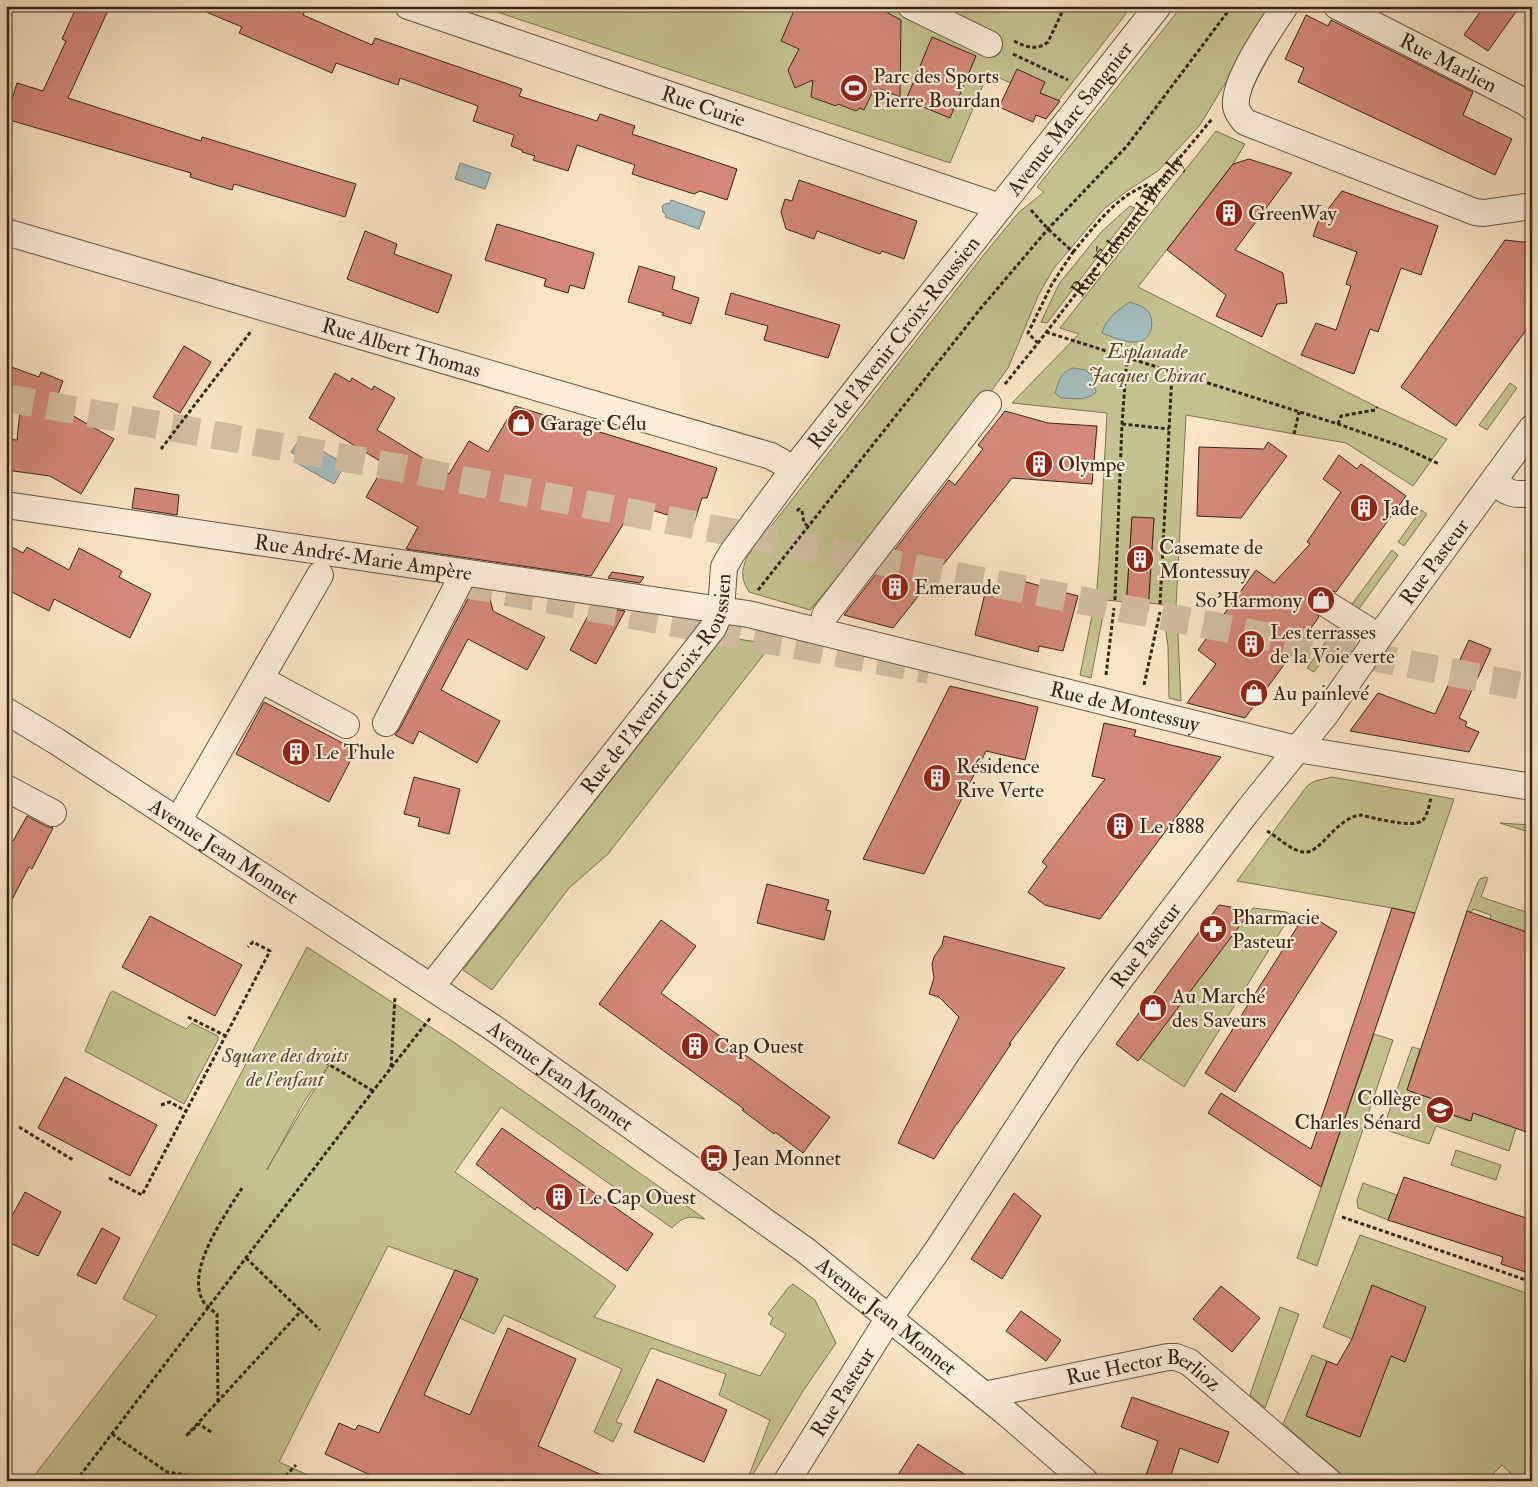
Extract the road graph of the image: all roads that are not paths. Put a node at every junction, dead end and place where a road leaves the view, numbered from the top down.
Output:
1 (408, 6) edge
2 (911, 6) edge
3 (1158, 6) edge
4 (1285, 6) edge
5 (1337, 6) edge
6 (989, 44) road end
7 (1532, 107) edge
8 (1000, 206) junction
9 (1532, 206) edge
10 (6, 232) edge
11 (988, 404) road end
12 (1532, 428) edge
13 (794, 469) junction
14 (1493, 482) junction
15 (1532, 494) edge
16 (6, 505) edge
17 (464, 572) junction
18 (320, 575) dead end
19 (1328, 605) dead end
20 (721, 610) junction
21 (825, 615) dead end
22 (1379, 637) junction
23 (260, 679) junction
24 (6, 711) edge
25 (386, 723) dead end
26 (346, 725) dead end
27 (1297, 749) junction
28 (1532, 786) edge
29 (6, 788) edge
30 (53, 813) dead end
31 (178, 821) junction
32 (431, 988) junction
33 (889, 1318) junction
34 (984, 1396) junction
35 (787, 1481) edge
36 (1085, 1481) edge
37 (1328, 1481) edge

1 - 8 street, Rue Curie
2 - 6 street
3 - 8 street, Avenue Marc Sangnier
4 - 9 street
5 - 7 street, Rue Marlien
8 - 13 street, Rue de l'Avenir Croix-Roussien
10 - 13 street, Rue Albert Thomas
11 - 21 street
12 - 14 street, Rue Pasteur
13 - 20 street, Rue de l'Avenir Croix-Roussien
14 - 15 street
14 - 22 street, Rue Pasteur
16 - 17 street, Rue André-Marie Ampère
17 - 20 street, Rue André-Marie Ampère
17 - 25 street
18 - 23 street
19 - 22 street
20 - 27 street, Rue de Montessuy
20 - 32 street, Rue de l'Avenir Croix-Roussien
22 - 27 street, Rue Pasteur
23 - 26 street
23 - 31 street
24 - 31 street, Avenue Jean Monnet
27 - 28 street, Rue de Montessuy
27 - 33 street, Rue Pasteur
29 - 30 street
31 - 32 street, Avenue Jean Monnet
32 - 33 street, Avenue Jean Monnet
33 - 34 street, Avenue Jean Monnet
33 - 35 street, Rue Pasteur
34 - 36 street, Avenue Jean Monnet
34 - 37 street, Rue Hector Berlioz

